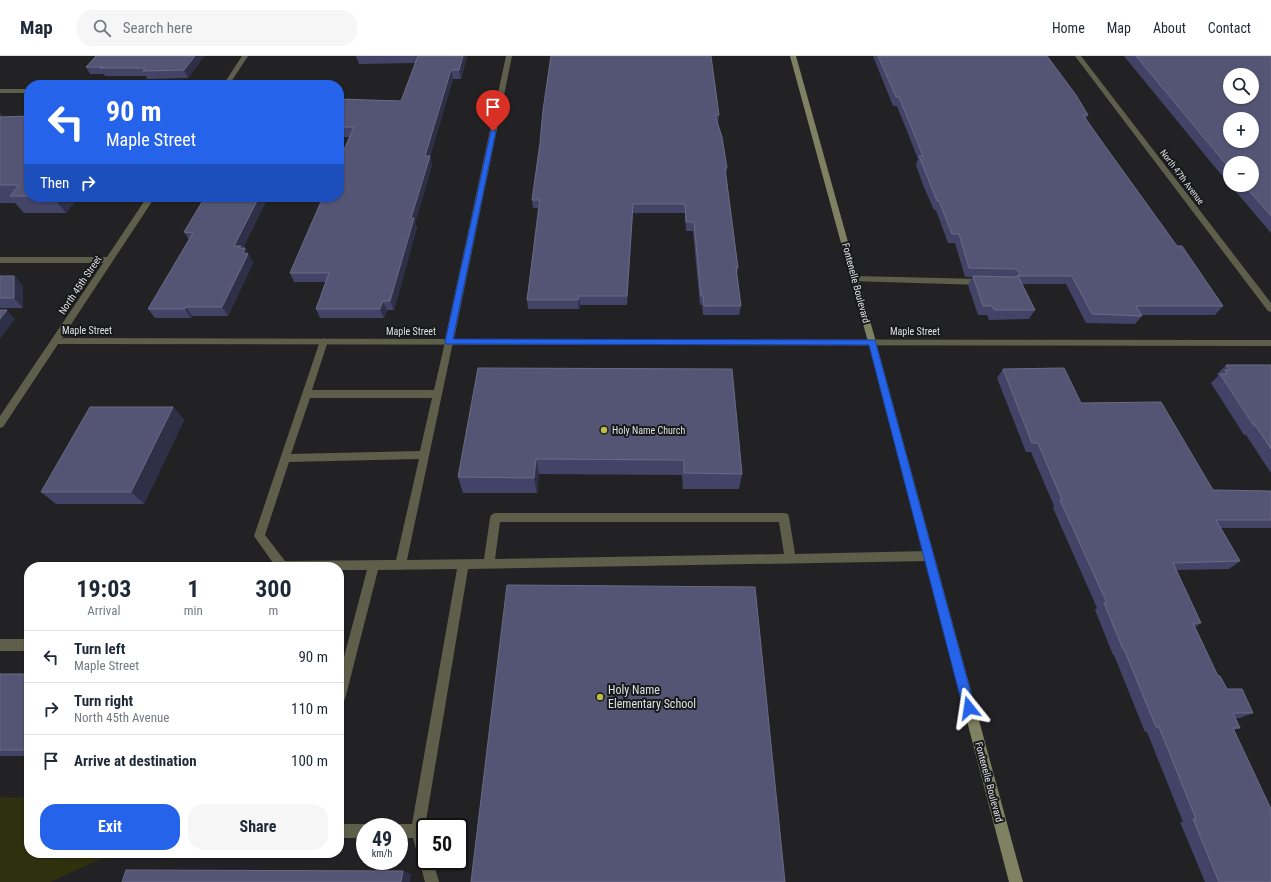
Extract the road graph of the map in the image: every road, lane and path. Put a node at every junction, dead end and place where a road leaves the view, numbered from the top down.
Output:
1 (245, 56) edge
2 (509, 56) edge
3 (793, 56) edge
4 (1078, 56) edge
5 (229, 80) edge
6 (0, 91) edge
7 (24, 91) edge
8 (149, 202) edge
9 (0, 260) edge
10 (109, 260) junction
11 (854, 279) junction
12 (987, 282) edge
13 (1271, 309) edge
14 (56, 341) junction
15 (324, 341) junction
16 (449, 342) junction
17 (872, 342) junction
18 (1271, 344) edge
19 (306, 394) junction
20 (438, 394) junction
21 (0, 424) edge
22 (424, 455) junction
23 (285, 458) junction
24 (928, 556) junction
25 (790, 559) junction
26 (278, 562) edge
27 (374, 564) junction
28 (401, 564) junction
29 (464, 564) junction
30 (489, 564) junction
31 (344, 565) edge
32 (0, 645) edge
33 (24, 645) edge
34 (344, 680) edge
35 (420, 818) edge
36 (344, 831) edge
37 (356, 831) edge
38 (429, 870) edge
39 (432, 882) edge
40 (1016, 882) edge

1 - 5 street
2 - 16 street
3 - 11 main road, Fontenelle Boulevard
4 - 13 street, North 47th Avenue
6 - 7 street
8 - 10 street, North 45th Street
9 - 10 street
10 - 14 street, North 45th Street
11 - 12 street
11 - 17 main road, Fontenelle Boulevard
14 - 15 street, Maple Street
14 - 21 street, North 45th Street
15 - 16 street, Maple Street
15 - 19 street
16 - 17 street, Maple Street
16 - 20 street
17 - 18 street, Maple Street
17 - 24 main road, Fontenelle Boulevard
19 - 20 street
19 - 23 street
20 - 22 street
22 - 23 street
22 - 28 street
23 - 26 street
24 - 25 street
24 - 40 main road, Fontenelle Boulevard
25 - 30 street
25 - 30 street
27 - 28 street
27 - 31 street
27 - 34 street
28 - 29 street
29 - 30 street
29 - 35 street
32 - 33 street
36 - 37 street
38 - 39 street

